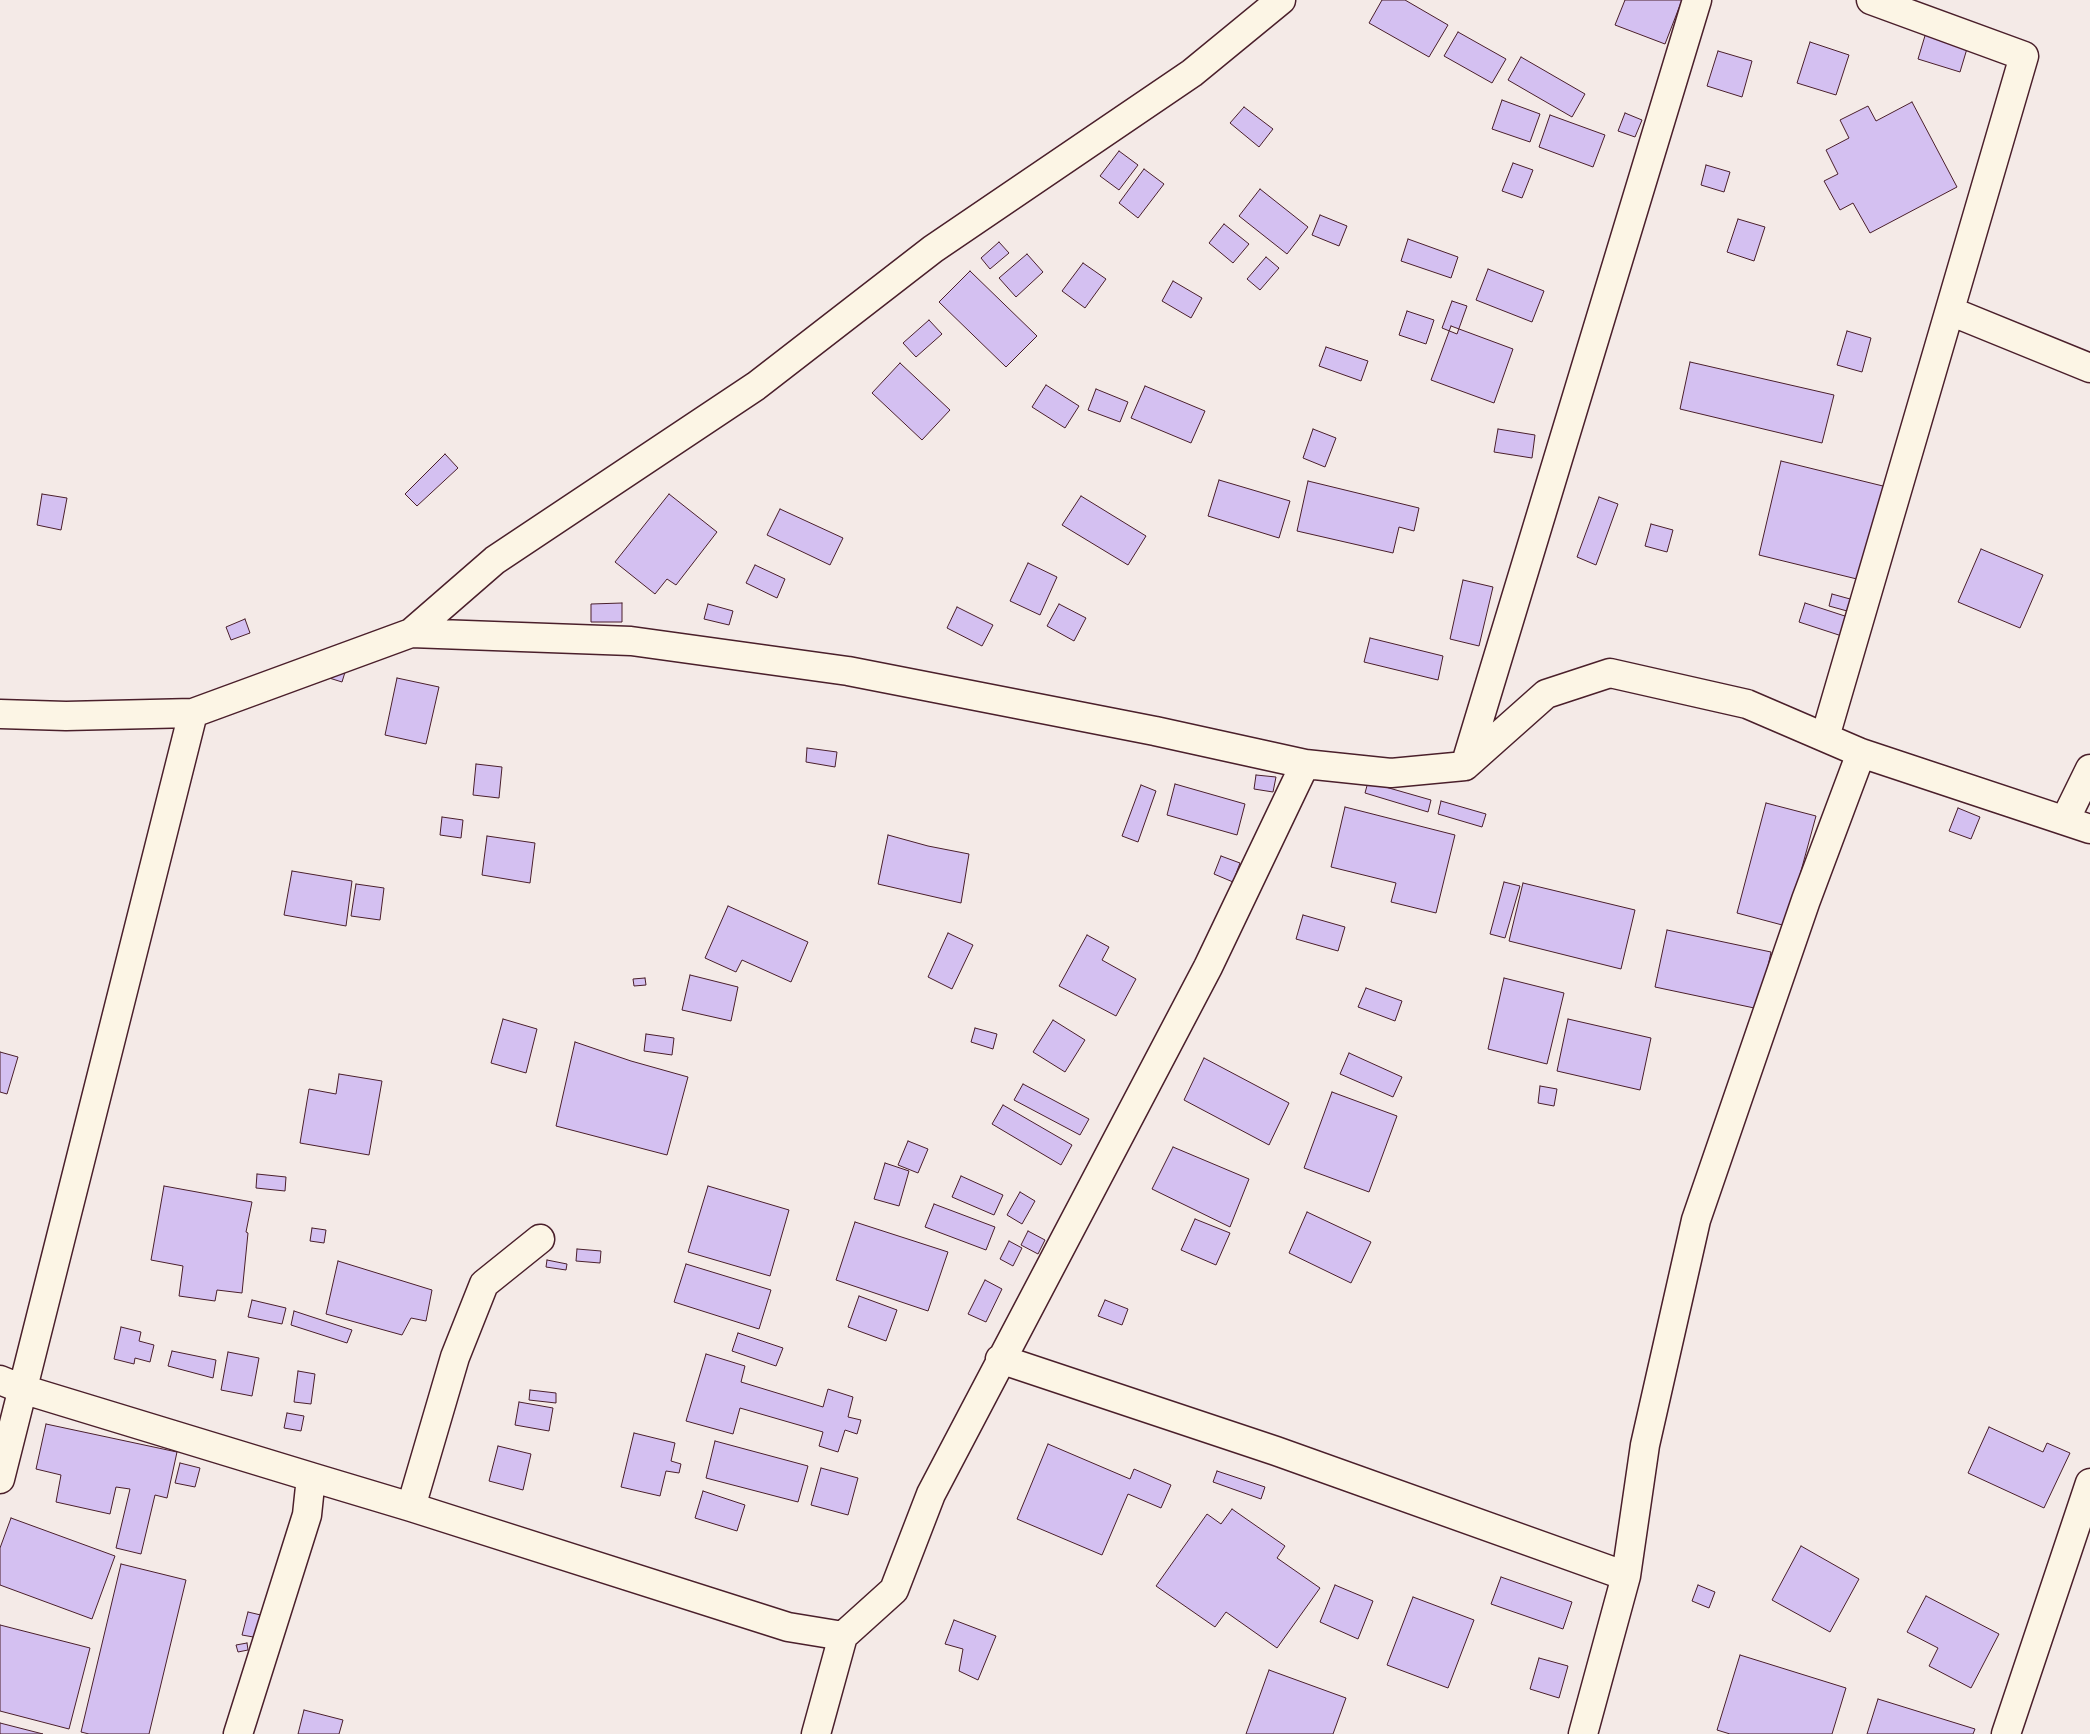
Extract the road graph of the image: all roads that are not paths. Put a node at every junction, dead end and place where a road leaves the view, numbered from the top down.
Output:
1 (1281, 0) edge
2 (1697, 0) edge
3 (1871, 0) edge
4 (1950, 311) junction
5 (2090, 368) edge
6 (411, 633) junction
7 (193, 713) junction
8 (0, 714) edge
9 (1825, 737) junction
10 (1861, 752) junction
11 (1305, 764) junction
12 (1465, 766) junction
13 (2090, 769) edge
14 (2078, 825) edge
15 (540, 1238) dead end
16 (1000, 1359) junction
17 (11, 1385) edge
18 (311, 1477) junction
19 (0, 1479) edge
20 (2090, 1483) edge
21 (411, 1507) junction
22 (1626, 1576) junction
23 (843, 1636) junction
24 (238, 1734) edge
25 (816, 1734) edge
26 (1583, 1734) edge
27 (2006, 1734) edge

1 - 6 street
2 - 12 street
3 - 4 street
4 - 5 street
4 - 9 street
6 - 7 street
6 - 11 street
7 - 8 street
7 - 17 street
9 - 10 street
9 - 12 street
10 - 14 street
10 - 22 street
11 - 12 street
11 - 16 street
13 - 14 street
15 - 21 street
16 - 22 street
16 - 23 street
17 - 18 street
17 - 19 street
18 - 21 street
18 - 24 street
20 - 27 street
21 - 23 street
22 - 26 street
23 - 25 street

